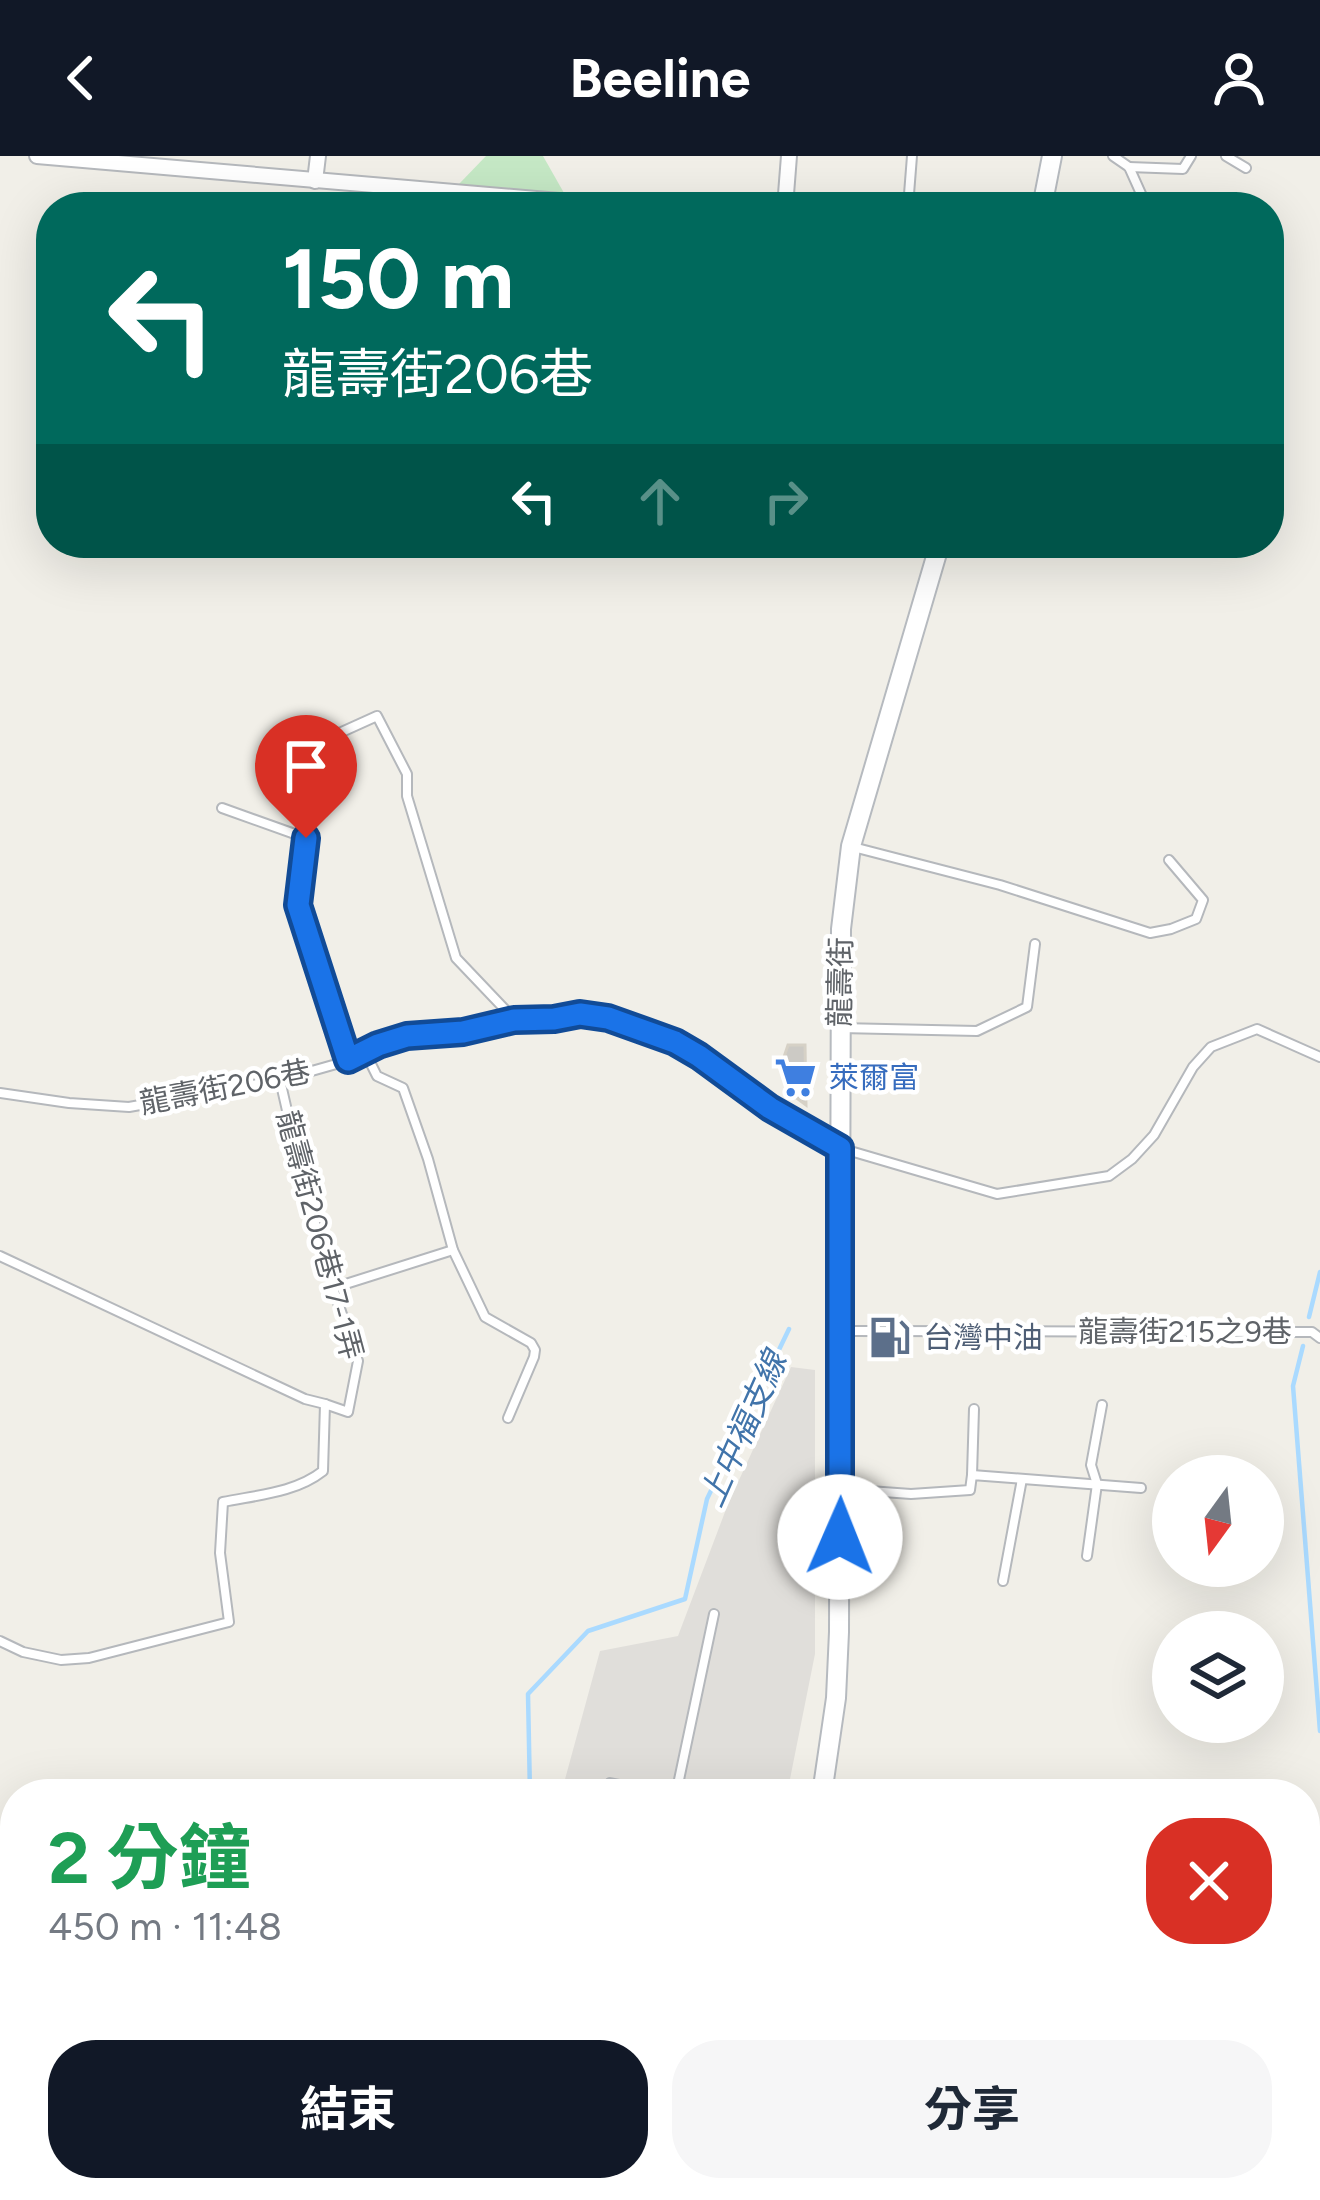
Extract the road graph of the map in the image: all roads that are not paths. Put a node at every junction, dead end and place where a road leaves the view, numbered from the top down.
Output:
1 (37, 156) edge
2 (318, 156) edge
3 (789, 156) edge
4 (913, 156) edge
5 (1052, 156) edge
6 (1112, 156) edge
7 (1191, 156) edge
8 (1226, 156) edge
9 (110, 160) edge
10 (1129, 167) junction
11 (1246, 169) dead end
12 (315, 181) junction
13 (448, 192) edge
14 (786, 192) edge
15 (909, 192) edge
16 (1045, 192) edge
17 (1140, 192) edge
18 (936, 558) edge
19 (306, 738) dead end
20 (222, 808) dead end
21 (850, 846) junction
22 (1169, 860) dead end
23 (1035, 944) dead end
24 (514, 1020) junction
25 (839, 1028) junction
26 (364, 1052) junction
27 (1320, 1058) edge
28 (348, 1060) junction
29 (280, 1080) junction
30 (0, 1093) edge
31 (840, 1148) junction
32 (453, 1250) junction
33 (0, 1256) edge
34 (333, 1288) junction
35 (841, 1331) junction
36 (1316, 1335) edge
37 (325, 1404) junction
38 (1102, 1405) dead end
39 (974, 1409) dead end
40 (508, 1418) dead end
41 (972, 1475) junction
42 (1022, 1480) junction
43 (1097, 1484) junction
44 (1141, 1488) dead end
45 (841, 1489) junction
46 (1088, 1556) dead end
47 (1003, 1581) dead end
48 (714, 1614) dead end
49 (0, 1641) edge
50 (679, 1779) edge
51 (824, 1779) edge

1 - 9 street
2 - 12 street
3 - 14 street
4 - 15 lane
5 - 16 street
6 - 10 lane
7 - 10 lane
8 - 11 lane
9 - 12 street
10 - 17 lane
12 - 13 street
18 - 21 street, 龍壽街
19 - 24 lane
20 - 28 lane
21 - 22 lane
21 - 25 street, 龍壽街
23 - 25 lane
24 - 26 lane, 龍壽街206巷
24 - 31 lane, 龍壽街206巷
25 - 31 street, 龍壽街
26 - 28 lane, 龍壽街206巷
26 - 32 lane
27 - 31 lane, 龍壽街206巷
28 - 29 lane, 龍壽街206巷
29 - 30 lane, 龍壽街206巷
29 - 34 lane, 龍壽街206巷17-1弄
31 - 35 street, 龍壽街
32 - 34 lane
32 - 40 lane
33 - 37 lane
34 - 37 lane, 龍壽街206巷17-1弄
35 - 36 lane, 龍壽街215之9巷
35 - 45 street, 龍壽街
37 - 49 lane, 龍壽街206巷17-1弄
38 - 43 lane
39 - 41 lane
41 - 42 lane
41 - 45 lane
42 - 43 lane
42 - 47 lane
43 - 44 lane
43 - 46 lane
45 - 51 street, 龍壽街
48 - 50 lane

